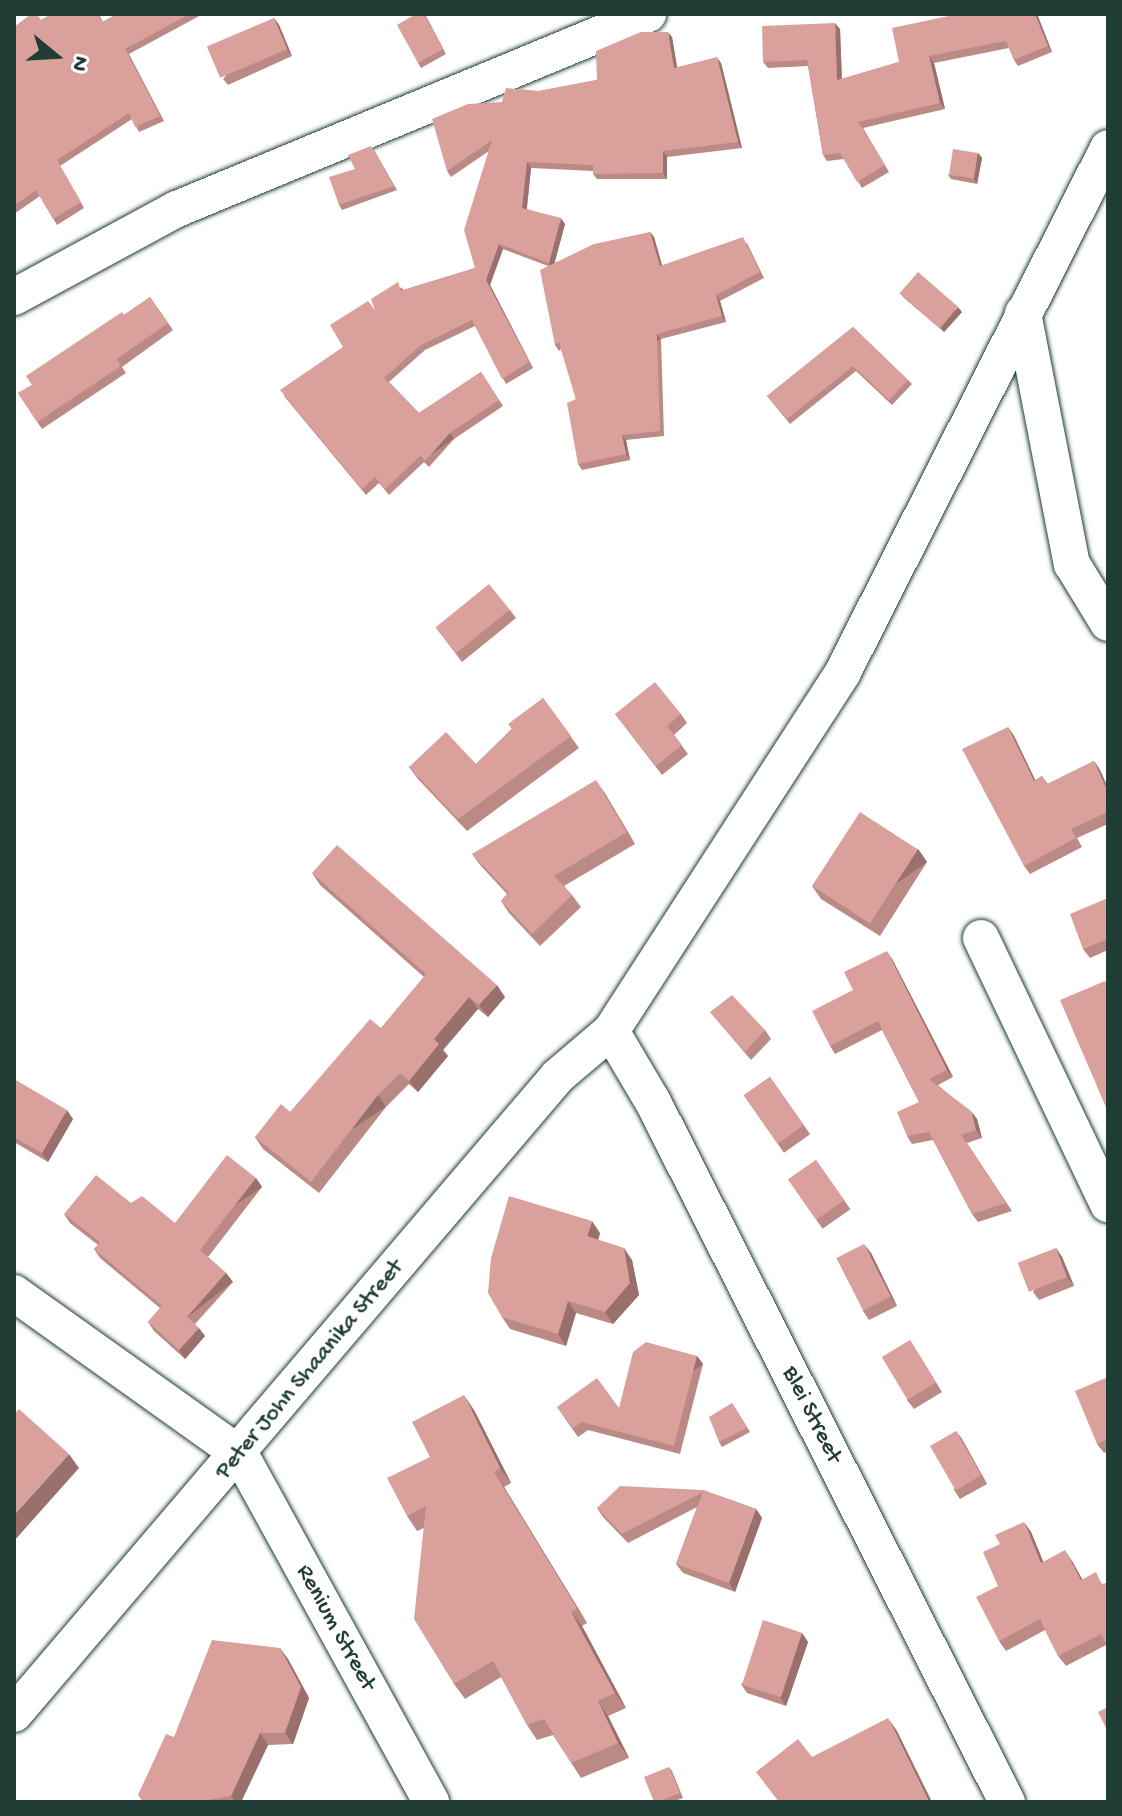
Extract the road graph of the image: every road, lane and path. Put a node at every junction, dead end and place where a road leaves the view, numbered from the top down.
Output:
1 (648, 14) edge
2 (1108, 148) edge
3 (14, 297) edge
4 (1023, 313) junction
5 (1108, 623) edge
6 (981, 938) dead end
7 (611, 1031) junction
8 (1108, 1204) edge
9 (14, 1293) edge
10 (240, 1454) junction
11 (14, 1714) edge
12 (431, 1802) edge
13 (1007, 1802) edge

1 - 3 street
2 - 4 street, Peter John Shaanika Street
4 - 5 street
4 - 7 street, Peter John Shaanika Street
6 - 8 street
7 - 10 street, Peter John Shaanika Street
7 - 13 street, Blei Street
9 - 10 street
10 - 11 street, Peter John Shaanika Street
10 - 12 street, Renium Street

